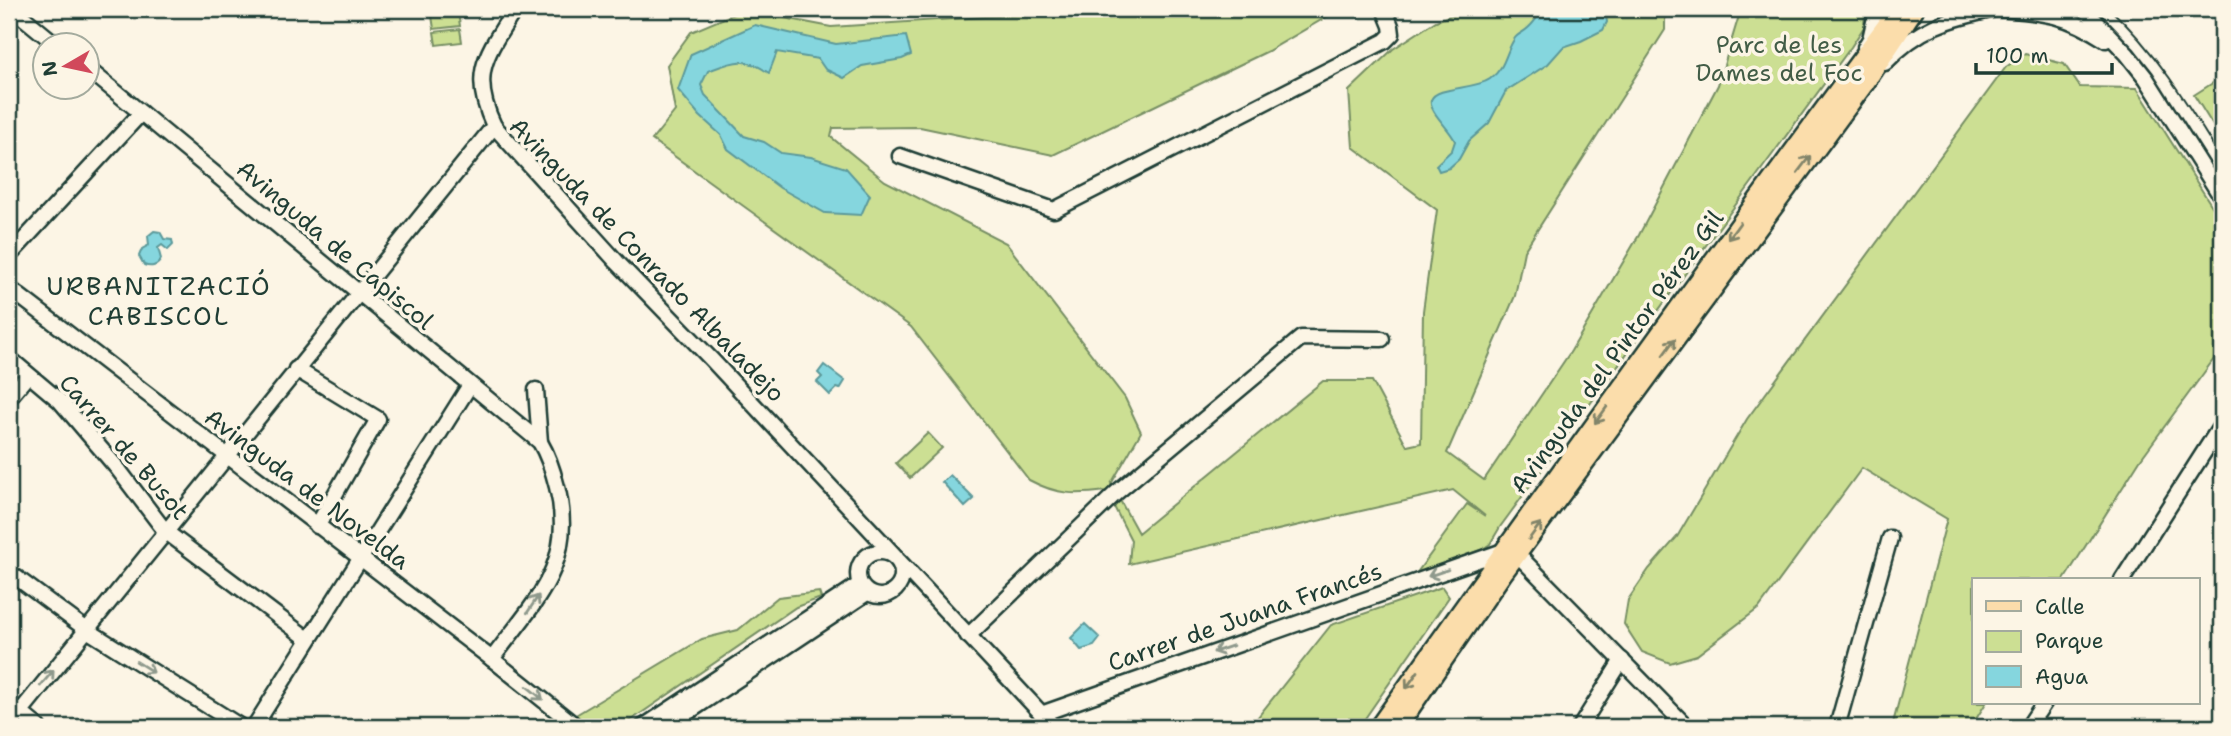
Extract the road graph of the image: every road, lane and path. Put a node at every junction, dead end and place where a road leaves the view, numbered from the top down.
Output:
1 (13, 9) edge
2 (515, 9) edge
3 (1384, 9) edge
4 (1877, 9) edge
5 (1899, 9) edge
6 (1914, 9) edge
7 (1997, 9) edge
8 (2084, 9) edge
9 (41, 32) edge
10 (2127, 54) junction
11 (102, 81) edge
12 (1856, 81) junction
13 (141, 113) junction
14 (494, 126) junction
15 (900, 156) dead end
16 (2222, 198) edge
17 (9, 256) edge
18 (9, 288) edge
19 (357, 293) junction
20 (1382, 339) dead end
21 (9, 358) edge
22 (296, 369) junction
23 (28, 375) junction
24 (470, 385) junction
25 (536, 390) dead end
26 (9, 398) edge
27 (2222, 424) edge
28 (540, 442) junction
29 (227, 456) junction
30 (317, 526) junction
31 (165, 531) junction
32 (875, 535) junction
33 (1890, 538) dead end
34 (1510, 553) junction
35 (868, 555) junction
36 (360, 558) junction
37 (897, 559) junction
38 (1464, 564) junction
39 (9, 572) edge
40 (2123, 578) edge
41 (917, 582) junction
42 (900, 584) junction
43 (1479, 584) junction
44 (864, 588) junction
45 (87, 630) junction
46 (968, 636) junction
47 (308, 639) junction
48 (492, 659) junction
49 (1622, 660) junction
50 (2043, 704) edge
51 (15, 707) edge
52 (1041, 714) junction
53 (685, 722) edge
54 (9, 726) edge
55 (38, 727) edge
56 (241, 727) edge
57 (254, 727) edge
58 (577, 727) edge
59 (643, 727) edge
60 (666, 727) edge
61 (1054, 727) edge
62 (1379, 727) edge
63 (1397, 727) edge
64 (1580, 727) edge
65 (1687, 727) edge
66 (1837, 727) edge
67 (2028, 727) edge

1 - 9 street
2 - 14 street
3 - 15 street
4 - 12 street
5 - 12 main road, Avinguda del Pintor Pérez Gil
6 - 12 main road, Avinguda del Pintor Pérez Gil
7 - 10 street
7 - 12 street
8 - 10 street
10 - 16 street
11 - 13 street, Avinguda de Capiscol
12 - 34 main road, Avinguda del Pintor Pérez Gil
13 - 17 street
13 - 19 street, Avinguda de Capiscol
14 - 19 street, Avinguda de Conrado Albaladejo
14 - 32 street, Avinguda de Conrado Albaladejo
18 - 29 street, Avinguda de Novelda
19 - 22 street, Avinguda de Conrado Albaladejo
19 - 24 street, Avinguda de Capiscol
20 - 46 street
21 - 23 street, Carrer de Busot
22 - 29 street, Avinguda de Conrado Albaladejo
22 - 30 street
23 - 26 street
23 - 31 street, Carrer de Busot
24 - 28 street, Avinguda de Capiscol
24 - 36 street
25 - 28 street
27 - 40 street
48 -> 28 street, Avinguda de Capiscol
29 - 30 street, Avinguda de Novelda
29 - 31 street, Avinguda de Conrado Albaladejo
30 - 36 street, Avinguda de Novelda
31 - 45 street, Avinguda de Conrado Albaladejo
31 - 47 street, Carrer de Busot
32 - 35 street
32 - 37 street, Avinguda de Conrado Albaladejo
33 - 66 street
34 - 38 street, Carrer de Juana Francés
34 - 43 main road, Avinguda del Pintor Pérez Gil
34 - 49 street
34 - 63 main road, Avinguda del Pintor Pérez Gil
35 - 37 street
35 - 44 street
36 - 47 street
36 - 48 street, Avinguda de Novelda
37 - 41 street, Avinguda de Conrado Albaladejo
37 - 42 street
38 - 43 street
38 -> 52 street, Carrer de Juana Francés
39 - 45 street
41 - 42 street
41 - 46 street, Avinguda de Conrado Albaladejo
42 - 44 street
43 -> 62 main road, Avinguda del Pintor Pérez Gil
44 - 53 street
44 - 59 street
51 -> 45 street, Avinguda de Conrado Albaladejo
45 -> 56 street
46 - 52 street, Avinguda de Conrado Albaladejo
47 - 57 street
48 -> 58 street, Avinguda de Novelda
49 - 64 street
49 - 65 street
50 - 67 street
51 - 54 street, Avinguda de Conrado Albaladejo
51 - 55 street
52 - 61 street, Avinguda de Conrado Albaladejo
53 - 60 street

